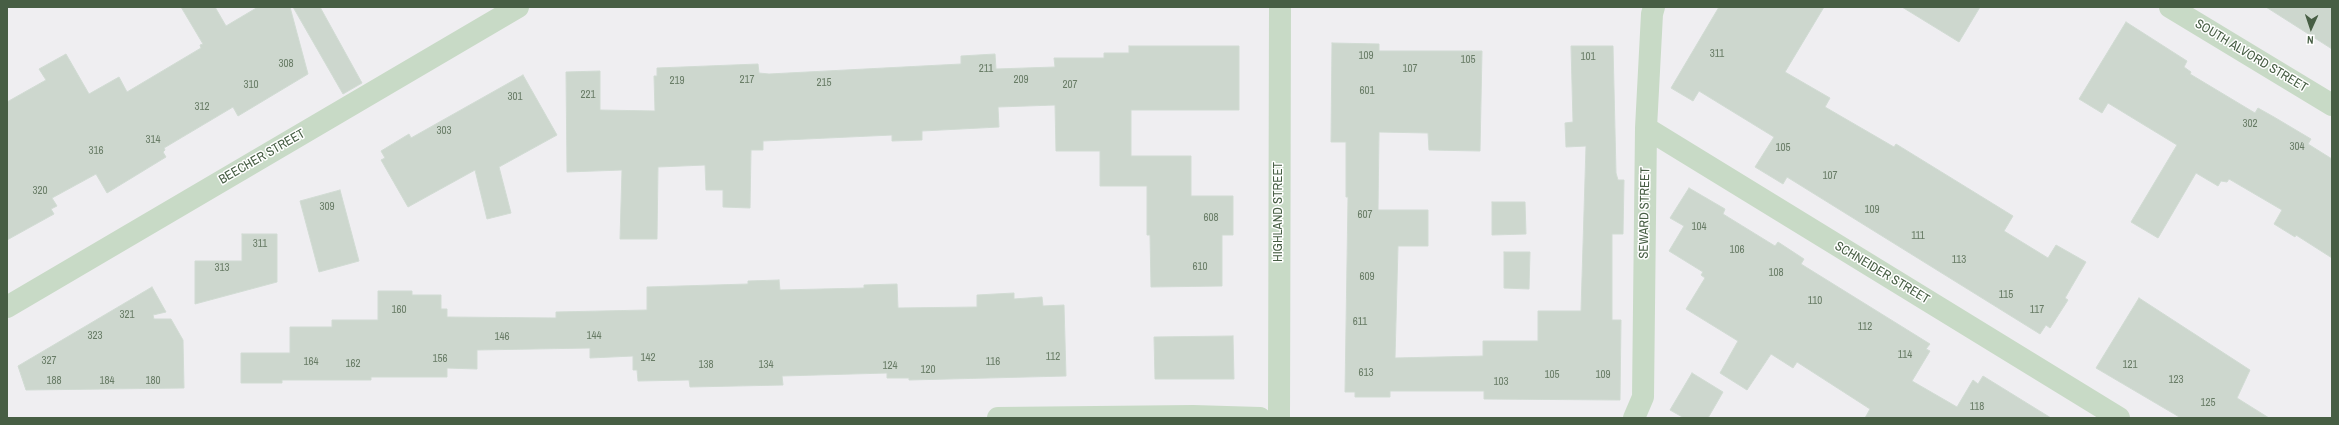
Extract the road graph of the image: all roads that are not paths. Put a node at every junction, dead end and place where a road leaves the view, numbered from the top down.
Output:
1 (518, 7) edge
2 (1280, 7) edge
3 (1654, 7) edge
4 (2170, 7) edge
5 (2332, 105) edge
6 (1646, 128) junction
7 (7, 307) edge
8 (998, 418) edge
9 (1260, 418) edge
10 (1279, 418) edge
11 (1634, 418) edge
12 (2119, 418) edge

1 - 7 street, BEECHER STREET
2 - 10 street, HIGHLAND STREET
3 - 6 street, SEWARD STREET
4 - 5 street, SOUTH ALVORD STREET
6 - 11 street, SEWARD STREET
6 - 12 street, SCHNEIDER STREET
8 - 9 street

